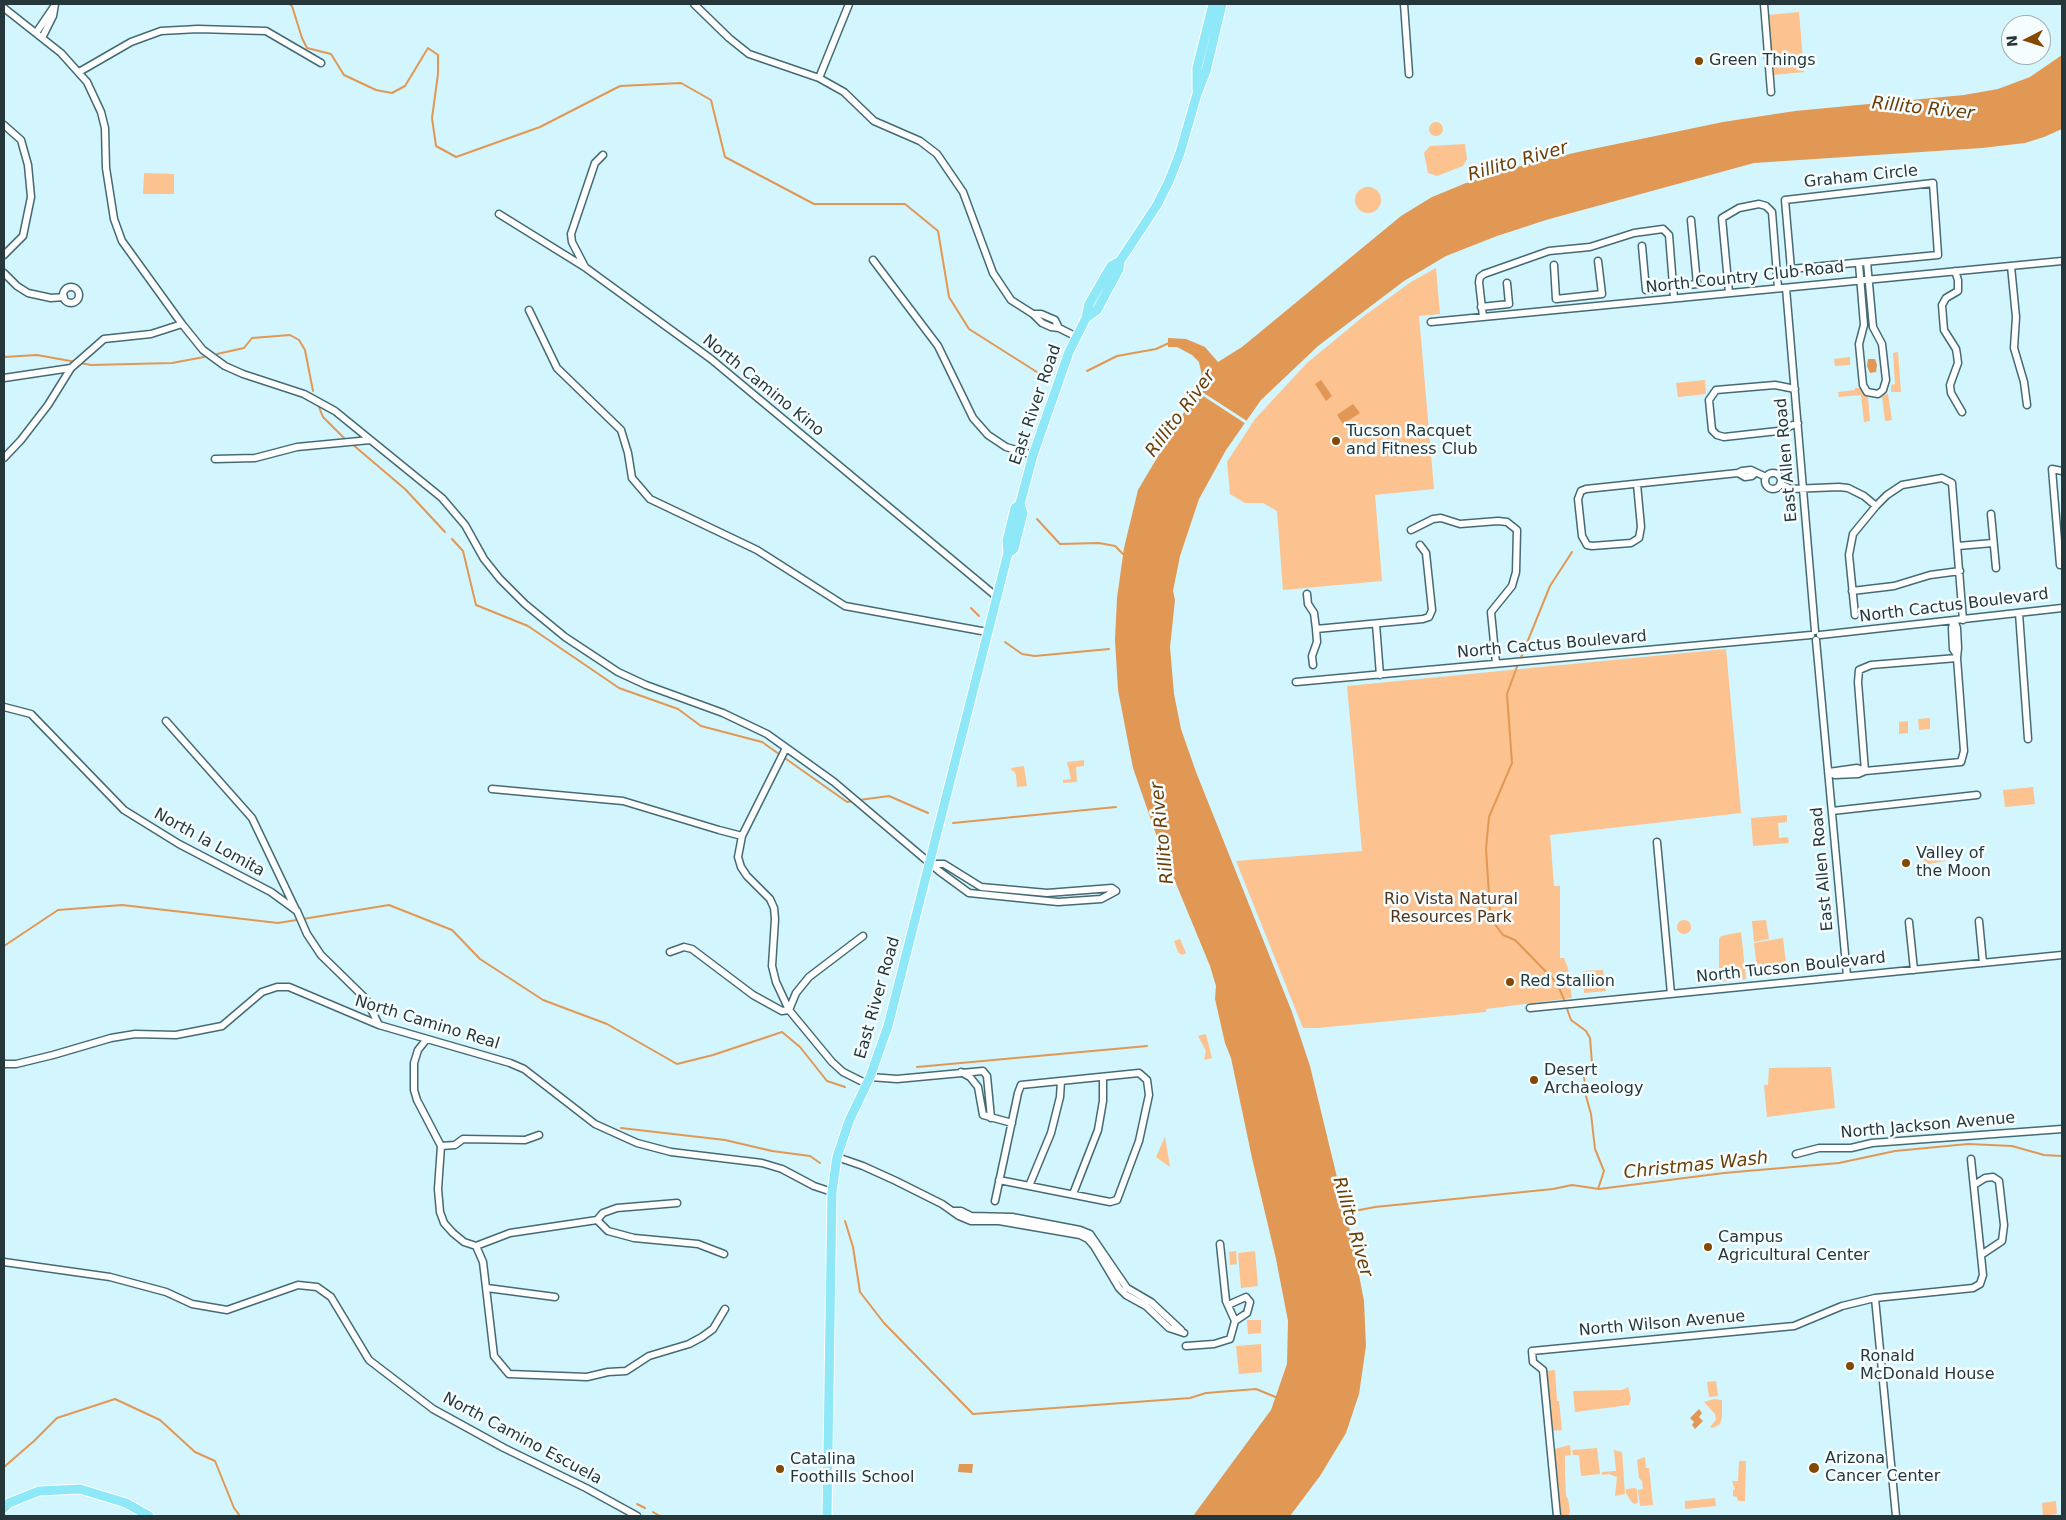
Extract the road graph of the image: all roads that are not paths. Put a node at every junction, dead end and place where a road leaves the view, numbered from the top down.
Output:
1 (694, 4) edge
2 (849, 4) edge
3 (1212, 4) edge
4 (1222, 4) edge
5 (1404, 4) edge
6 (1764, 4) edge
7 (54, 6) edge
8 (4, 8) edge
9 (36, 33) junction
10 (42, 38) junction
11 (321, 63) dead end
12 (79, 72) junction
13 (1410, 74) dead end
14 (819, 78) junction
15 (1771, 92) dead end
16 (1196, 94) junction
17 (4, 125) edge
18 (602, 155) dead end
19 (500, 214) dead end
20 (1691, 220) dead end
21 (1642, 246) dead end
22 (4, 255) edge
23 (873, 260) dead end
24 (1598, 261) dead end
25 (2062, 261) edge
26 (1867, 262) junction
27 (1859, 264) junction
28 (1554, 265) dead end
29 (2011, 266) junction
30 (586, 268) junction
31 (1955, 271) junction
32 (4, 273) edge
33 (1860, 280) junction
34 (1868, 280) junction
35 (1507, 283) dead end
36 (1673, 287) junction
37 (1778, 288) junction
38 (1786, 288) junction
39 (1729, 293) junction
40 (64, 297) dead end
41 (1577, 297) junction
42 (1674, 298) junction
43 (1481, 307) junction
44 (1578, 308) junction
45 (530, 310) dead end
46 (1483, 317) junction
47 (1431, 322) dead end
48 (182, 324) junction
49 (1076, 337) junction
50 (71, 368) junction
51 (4, 378) edge
52 (1795, 389) junction
53 (2027, 405) dead end
54 (1962, 412) dead end
55 (1798, 424) junction
56 (370, 440) junction
57 (1033, 455) junction
58 (4, 458) edge
59 (215, 459) dead end
60 (2062, 471) edge
61 (1766, 477) junction
62 (1637, 484) junction
63 (1780, 484) junction
64 (1804, 488) junction
65 (1876, 506) junction
66 (1991, 514) dead end
67 (1411, 530) dead end
68 (1993, 543) junction
69 (1420, 545) dead end
70 (1958, 546) junction
71 (2061, 564) edge
72 (1996, 568) dead end
73 (1960, 571) junction
74 (1852, 591) junction
75 (1307, 594) dead end
76 (996, 597) junction
77 (2062, 608) edge
78 (2019, 613) junction
79 (1855, 615) dead end
80 (1954, 620) junction
81 (1963, 620) junction
82 (1376, 624) junction
83 (1316, 629) junction
84 (988, 632) junction
85 (1815, 636) junction
86 (1957, 657) junction
87 (1496, 663) junction
88 (1313, 665) dead end
89 (1380, 675) junction
90 (1296, 682) dead end
91 (4, 707) edge
92 (166, 721) dead end
93 (2028, 739) dead end
94 (786, 748) junction
95 (1865, 771) junction
96 (1829, 772) junction
97 (492, 789) dead end
98 (1977, 795) dead end
99 (1832, 811) junction
100 (742, 836) junction
101 (1656, 842) dead end
102 (931, 864) junction
103 (296, 911) junction
104 (1979, 921) dead end
105 (1909, 922) dead end
106 (863, 936) dead end
107 (670, 952) dead end
108 (2062, 955) edge
109 (1983, 964) junction
110 (1914, 970) junction
111 (1847, 976) junction
112 (1671, 994) junction
113 (1530, 1008) dead end
114 (789, 1010) junction
115 (379, 1025) junction
116 (426, 1040) junction
117 (4, 1064) edge
118 (961, 1072) junction
119 (1103, 1077) junction
120 (868, 1081) junction
121 (1061, 1081) junction
122 (991, 1118) junction
123 (1012, 1123) junction
124 (2062, 1129) edge
125 (539, 1135) dead end
126 (441, 1146) junction
127 (1796, 1154) dead end
128 (837, 1157) junction
129 (1971, 1159) dead end
130 (1000, 1180) junction
131 (1974, 1185) junction
132 (1029, 1186) junction
133 (832, 1192) junction
134 (1073, 1194) junction
135 (995, 1201) dead end
136 (677, 1203) dead end
137 (954, 1211) junction
138 (597, 1220) junction
139 (1220, 1244) dead end
140 (476, 1246) junction
141 (724, 1254) dead end
142 (1981, 1255) junction
143 (4, 1262) edge
144 (487, 1288) junction
145 (556, 1297) dead end
146 (1875, 1298) junction
147 (1228, 1305) junction
148 (725, 1309) dead end
149 (1235, 1321) junction
150 (1186, 1346) dead end
151 (4, 1508) edge
152 (149, 1516) edge
153 (637, 1516) edge
154 (827, 1516) edge
155 (1558, 1516) edge
156 (1896, 1516) edge

1 - 14 street
2 - 14 street
3 - 16 main road, East River Road
4 - 16 main road, East River Road
5 - 13 street
6 - 15 street
7 - 9 street
7 - 10 street
8 - 9 street
9 - 10 street
10 - 12 street
11 - 12 street
12 - 48 street
14 - 49 street
16 - 49 main road, East River Road
17 - 22 street
18 - 30 street
19 - 30 street, North Camino Kino
20 - 36 street
21 - 36 street
23 - 57 street
24 - 41 street
25 - 29 street, North Country Club Road
26 - 27 street, Graham Circle
26 - 27 street, Graham Circle
26 - 34 street
27 - 33 street
28 - 41 street
29 - 31 street, North Country Club Road
29 - 53 street
30 - 76 street, North Camino Kino
31 - 34 street, North Country Club Road
31 - 54 street
32 - 40 street
33 - 34 street, North Country Club Road
33 - 34 street
33 - 38 street, North Country Club Road
35 - 43 street
36 - 42 street
36 - 43 street
37 - 38 street, North Country Club Road
37 - 39 street, North Country Club Road
37 - 39 street
38 - 52 street, East Allen Road
39 - 42 street, North Country Club Road
41 - 44 street
42 - 44 street, North Country Club Road
43 - 46 street
44 - 46 street, North Country Club Road
45 - 84 street
46 - 47 street, North Country Club Road
48 - 50 street
48 - 56 street
49 - 57 main road, East River Road
50 - 51 street
50 - 58 street
52 - 55 street, East Allen Road
52 - 55 street
55 - 64 street, East Allen Road
56 - 59 street
56 - 94 street
57 - 76 main road, East River Road
60 - 71 street
61 - 62 street
61 - 63 street
61 - 63 street
62 - 62 street
63 - 64 street
64 - 65 street
64 - 85 street, East Allen Road
65 - 70 street
65 - 74 street
66 - 68 street
67 - 87 street
68 - 70 street
68 - 72 street
69 - 82 street
70 - 73 street
73 - 74 street
73 - 81 street
74 - 79 street
75 - 83 street
76 - 84 main road, East River Road
77 - 78 street, North Cactus Boulevard
78 - 81 street, North Cactus Boulevard
78 - 93 street
80 - 81 street, North Cactus Boulevard
80 - 85 street, North Cactus Boulevard
80 - 86 street
82 - 83 street
82 - 89 street
83 - 88 street
84 - 102 main road, East River Road
85 - 87 street, North Cactus Boulevard
85 - 96 street, East Allen Road
86 - 95 street
86 - 95 street
87 - 89 street, North Cactus Boulevard
89 - 90 street, North Cactus Boulevard
91 - 103 street, North la Lomita
92 - 103 street
94 - 100 street
94 - 102 street
95 - 96 street
96 - 99 street, East Allen Road
97 - 100 street
98 - 99 street
99 - 111 street, East Allen Road
100 - 114 street
101 - 112 street
102 - 102 street
102 - 120 main road, East River Road
103 - 115 street, North la Lomita
104 - 109 street
105 - 110 street
106 - 114 street
107 - 114 street
108 - 109 street, North Tucson Boulevard
109 - 110 street, North Tucson Boulevard
110 - 111 street, North Tucson Boulevard
111 - 112 street, North Tucson Boulevard
112 - 113 street, North Tucson Boulevard
114 - 120 street
115 - 116 street, North Camino Real
115 - 117 street, North Camino Real
116 - 126 street
116 - 133 street, North Camino Real
118 - 120 street
118 - 122 street
118 - 122 street
119 - 121 street
119 - 134 street
119 - 134 street
120 - 128 main road, East River Road
121 - 123 street
121 - 132 street
122 - 123 street
123 - 130 street
124 - 127 street, North Jackson Avenue
125 - 126 street
126 - 140 street
128 - 133 main road, East River Road
128 - 137 street
129 - 131 street, North Wilson Avenue
130 - 132 street
130 - 135 street
131 - 142 street, North Wilson Avenue
131 - 142 street
132 - 134 street
133 - 154 main road, East River Road
136 - 138 street
137 - 137 street
138 - 140 street
138 - 141 street
139 - 147 street
140 - 144 street
142 - 146 street, North Wilson Avenue
143 - 153 street, North Camino Escuela
144 - 145 street
144 - 148 street
146 - 155 street, North Wilson Avenue
146 - 156 street
147 - 149 street
147 - 149 street
149 - 150 street
151 - 152 main road

